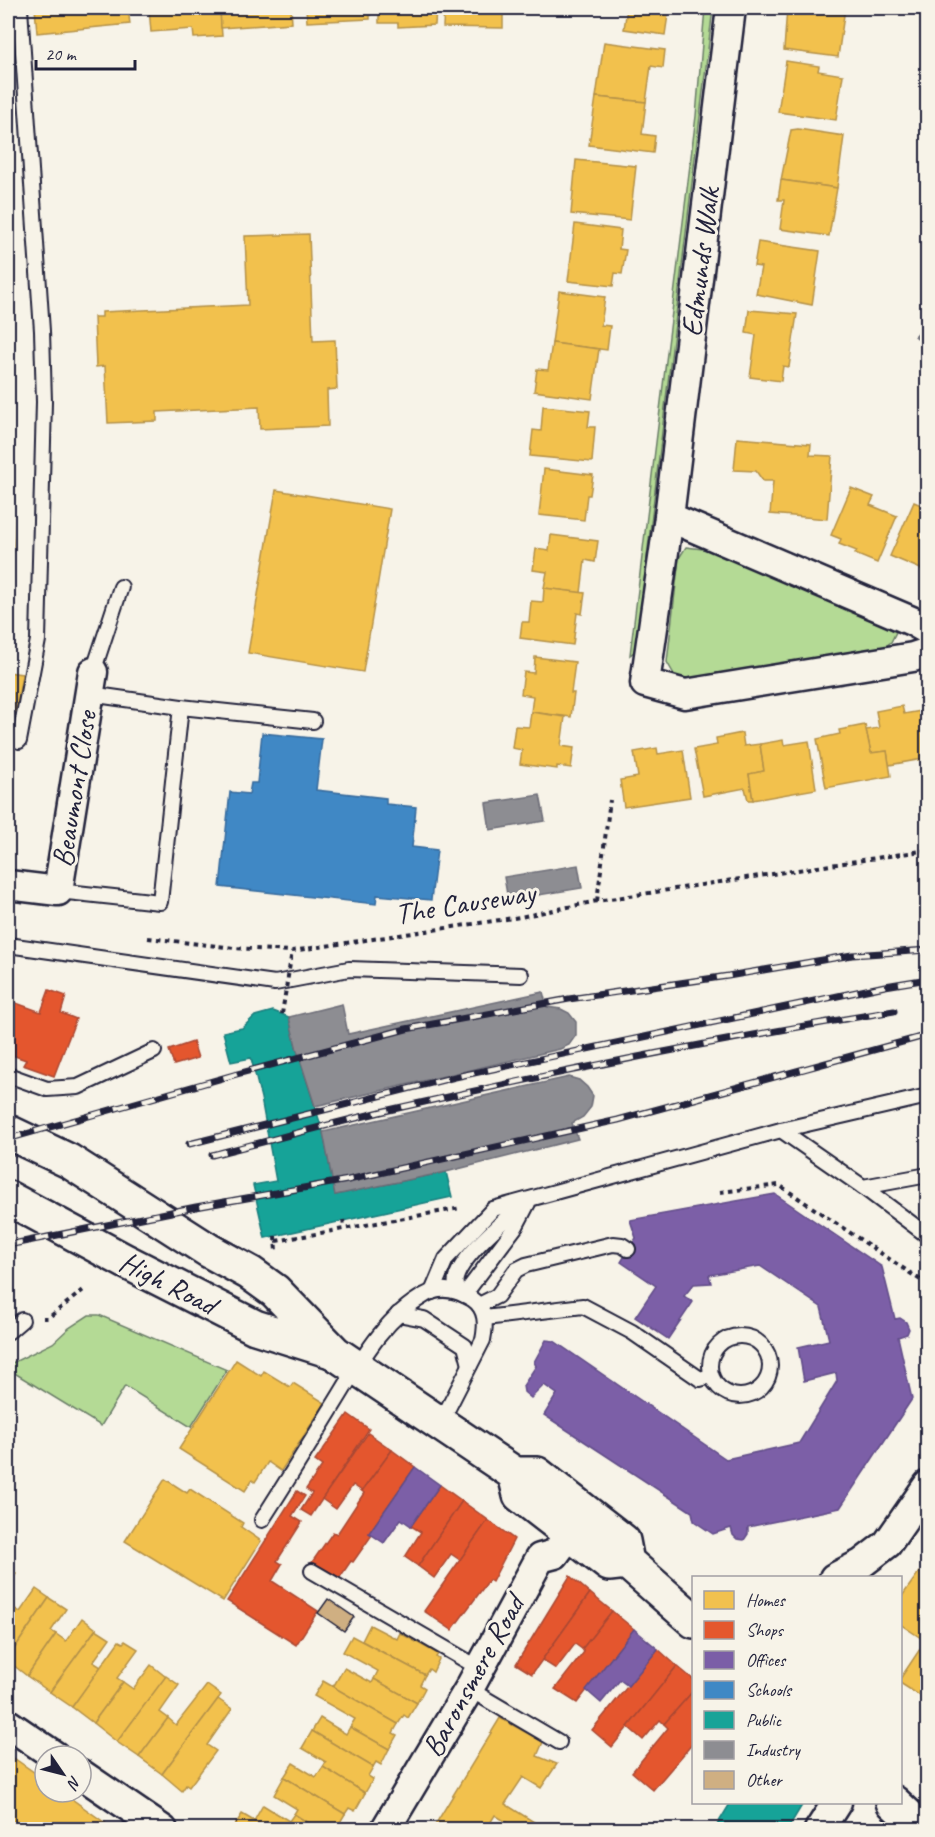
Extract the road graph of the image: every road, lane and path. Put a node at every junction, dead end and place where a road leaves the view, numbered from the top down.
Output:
1 (20, 8) edge
2 (731, 8) edge
3 (669, 518) junction
4 (121, 587) dead end
5 (927, 630) edge
6 (927, 652) edge
7 (91, 683) junction
8 (181, 707) junction
9 (313, 721) dead end
10 (19, 741) dead end
11 (610, 800) dead end
12 (927, 850) edge
13 (8, 885) edge
14 (58, 891) junction
15 (597, 901) junction
16 (144, 938) dead end
17 (8, 945) edge
18 (292, 951) junction
19 (520, 975) dead end
20 (282, 1014) dead end
21 (153, 1051) dead end
22 (8, 1075) edge
23 (927, 1096) edge
24 (781, 1130) junction
25 (8, 1132) edge
26 (927, 1175) edge
27 (863, 1187) junction
28 (720, 1192) dead end
29 (8, 1198) edge
30 (530, 1198) junction
31 (343, 1220) dead end
32 (344, 1227) dead end
33 (927, 1236) edge
34 (628, 1249) dead end
35 (927, 1285) edge
36 (86, 1288) dead end
37 (432, 1292) junction
38 (461, 1294) junction
39 (67, 1303) dead end
40 (482, 1312) junction
41 (398, 1314) junction
42 (22, 1320) dead end
43 (8, 1332) edge
44 (346, 1360) junction
45 (470, 1365) junction
46 (711, 1376) junction
47 (440, 1424) junction
48 (515, 1474) junction
49 (927, 1485) edge
50 (262, 1520) dead end
51 (573, 1537) junction
52 (627, 1562) junction
53 (312, 1571) dead end
54 (840, 1576) edge
55 (692, 1620) edge
56 (474, 1678) junction
57 (8, 1724) edge
58 (559, 1742) dead end
59 (37, 1744) edge
60 (93, 1782) edge
61 (836, 1804) edge
62 (894, 1804) edge
63 (163, 1830) edge
64 (385, 1830) edge
65 (819, 1830) edge
66 (923, 1830) edge

1 - 10 lane
2 - 3 street, Edmunds Walk
3 - 5 street
3 - 6 street, Edmunds Walk
4 - 7 lane
7 - 8 lane
7 - 14 street, Beaumont Close
8 - 9 lane
8 - 14 lane
11 - 15 path
12 - 15 path, The Causeway
13 - 14 street, Beaumont Close
15 - 18 path, The Causeway
16 - 18 path, The Causeway
17 - 19 lane
18 - 20 path, bridge
21 - 22 lane
23 - 24 lane
24 - 27 lane
24 - 30 lane
25 - 44 main road, High Road
26 - 27 lane
27 - 33 lane
28 - 35 path
29 - 44 main road, High Road
30 - 37 lane
30 - 38 lane
31 - 32 path
34 - 40 lane
36 - 39 path
37 - 38 lane
37 - 41 lane
38 - 40 lane
40 - 45 lane
40 - 46 lane
41 - 44 lane
41 - 45 lane
42 - 43 lane
44 - 47 main road, High Road
44 - 50 lane
45 - 47 lane
46 - 46 lane
47 - 48 main road, High Road
48 - 51 main road
48 - 52 main road, High Road
49 - 54 street
51 - 52 main road
51 - 56 street, Baronsmere Road
52 - 55 main road, High Road
53 - 56 lane
56 - 58 lane
56 - 64 street, Baronsmere Road
57 - 59 street
60 - 63 street
61 - 65 street
62 - 66 main road

